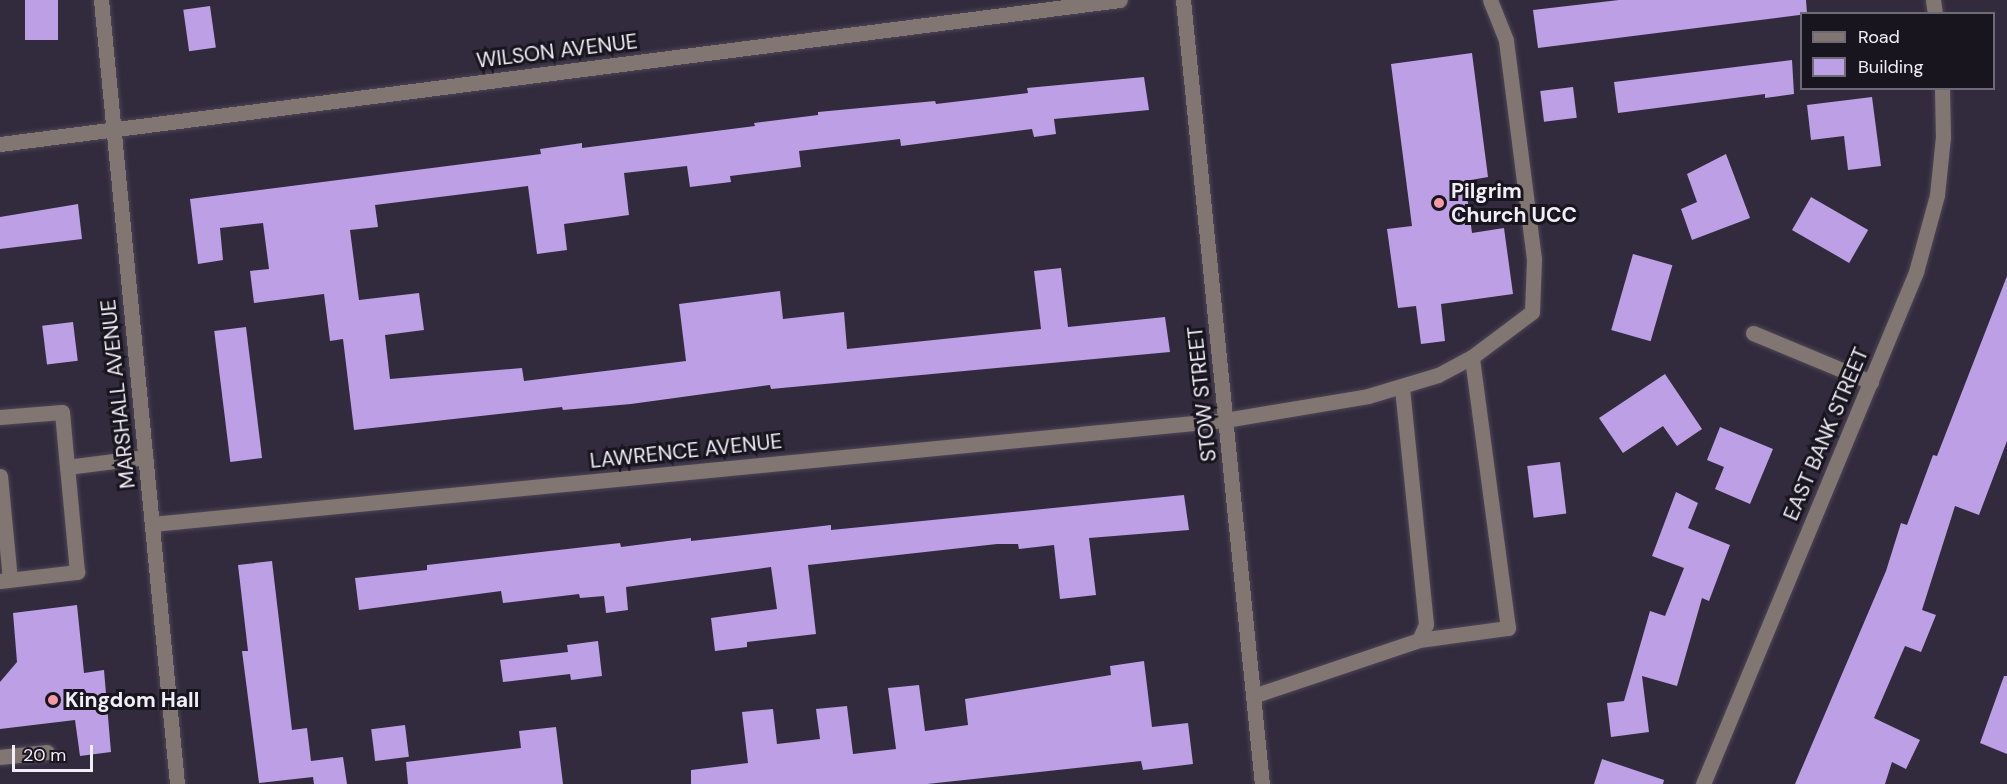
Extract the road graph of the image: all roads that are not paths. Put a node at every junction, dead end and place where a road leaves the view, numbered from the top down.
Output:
1 (101, 0) edge
2 (1120, 0) edge
3 (1183, 0) edge
4 (1490, 0) edge
5 (1942, 90) edge
6 (114, 130) junction
7 (0, 144) edge
8 (1754, 333) dead end
9 (1472, 357) junction
10 (1871, 382) junction
11 (1402, 388) junction
12 (0, 417) edge
13 (1225, 420) junction
14 (145, 457) junction
15 (67, 467) junction
16 (0, 476) edge
17 (152, 524) junction
18 (5, 581) edge
19 (1419, 640) junction
20 (1253, 696) junction
21 (48, 752) dead end
22 (0, 757) edge
23 (177, 784) edge
24 (1262, 784) edge
25 (1702, 784) edge

1 - 6 street, MARSHALL AVENUE
2 - 6 street, WILSON AVENUE
3 - 13 street, STOW STREET
4 - 9 street, LAWRENCE AVENUE
5 - 10 street, EAST BANK STREET
6 - 7 street, WILSON AVENUE
6 - 14 street, MARSHALL AVENUE
8 - 10 street
9 - 11 street, LAWRENCE AVENUE
9 - 19 street
10 - 25 street, EAST BANK STREET
11 - 13 street, LAWRENCE AVENUE
11 - 19 street
12 - 15 street
13 - 17 street, LAWRENCE AVENUE
13 - 20 street, STOW STREET
14 - 15 street
14 - 17 street, MARSHALL AVENUE
15 - 18 street
16 - 18 street
17 - 23 street, MARSHALL AVENUE
19 - 20 street
20 - 24 street, STOW STREET
21 - 22 street

